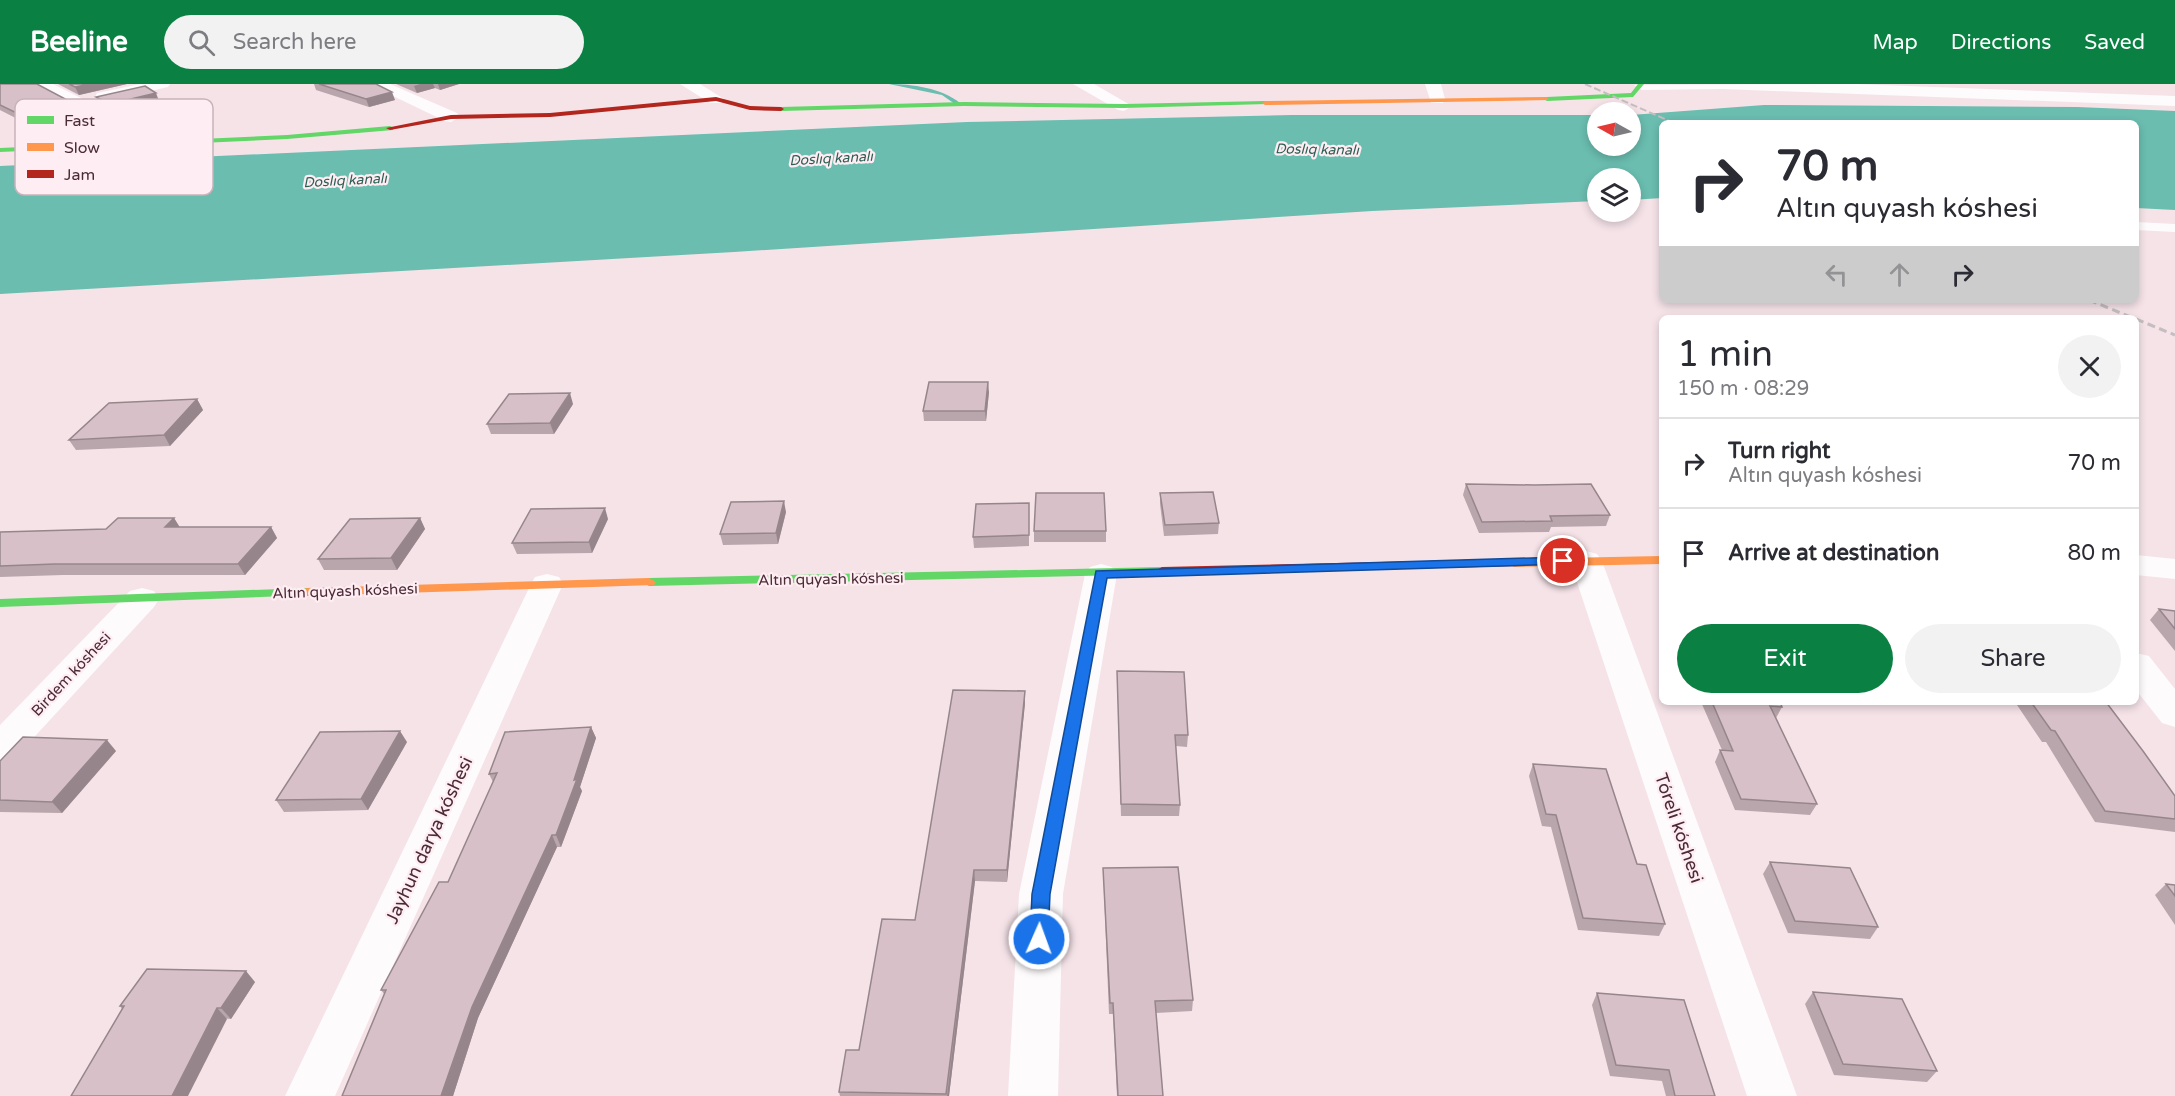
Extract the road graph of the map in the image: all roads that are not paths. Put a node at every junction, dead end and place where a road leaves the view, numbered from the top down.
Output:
1 (40, 84) edge
2 (162, 84) edge
3 (376, 84) edge
4 (688, 84) edge
5 (1081, 84) edge
6 (1642, 84) edge
7 (1723, 84) edge
8 (1435, 92) edge
9 (69, 99) edge
10 (95, 99) edge
11 (716, 99) junction
12 (2175, 101) edge
13 (1124, 106) junction
14 (451, 117) junction
15 (213, 141) edge
16 (0, 150) edge
17 (15, 150) edge
18 (2139, 225) edge
19 (2175, 228) edge
20 (1659, 560) edge
21 (1586, 561) junction
22 (2139, 565) edge
23 (2175, 569) edge
24 (1101, 574) junction
25 (547, 584) junction
26 (142, 599) junction
27 (0, 603) edge
28 (2139, 669) edge
29 (2175, 714) edge
30 (0, 749) edge
31 (310, 1096) edge
32 (1033, 1096) edge
33 (1772, 1096) edge

1 - 9 street
2 - 10 street
3 - 14 street
4 - 11 street
5 - 13 street
6 - 7 street
6 - 8 street
7 - 12 street
8 - 13 street
11 - 13 street
11 - 14 street
14 - 15 street
16 - 17 street
18 - 19 lane
20 - 21 street, Altın quyash kóshesi
21 - 24 street, Altın quyash kóshesi
21 - 33 street, Tóreli kóshesi
22 - 23 street
24 - 25 street, Altın quyash kóshesi
24 - 32 street
25 - 26 street, Altın quyash kóshesi
25 - 31 street, Jayhun darya kóshesi
26 - 27 street, Altın quyash kóshesi
26 - 30 street, Birdem kóshesi
28 - 29 street

